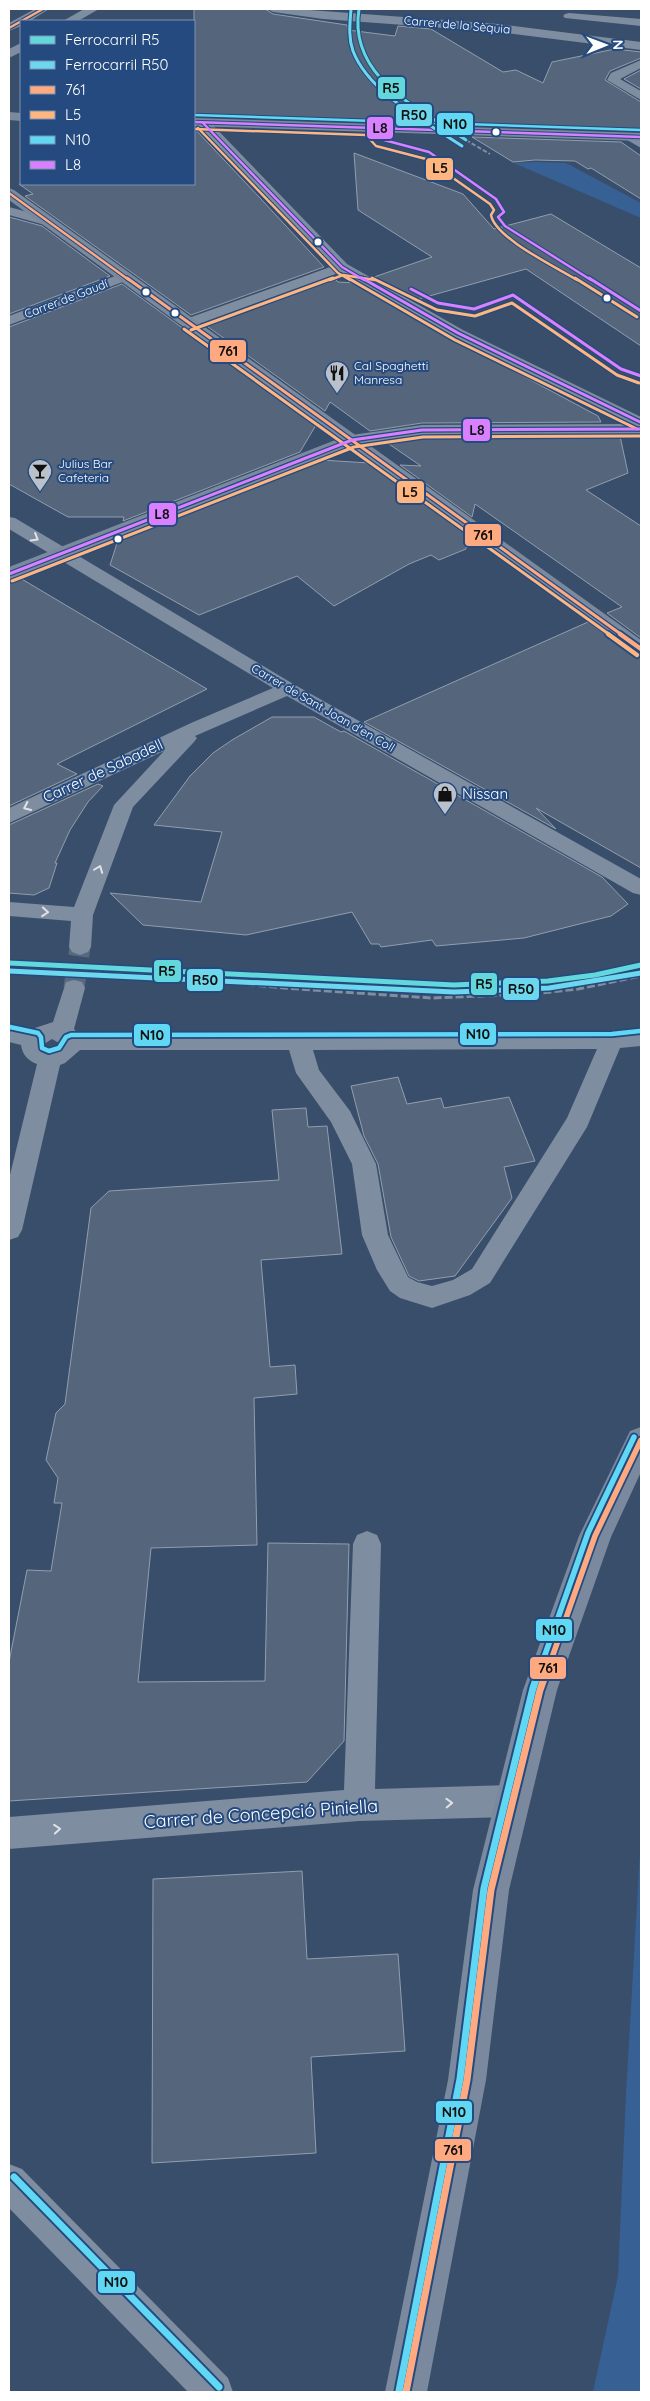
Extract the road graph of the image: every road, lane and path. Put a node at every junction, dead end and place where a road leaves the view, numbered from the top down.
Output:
1 (43, 9) edge
2 (93, 9) edge
3 (273, 9) edge
4 (569, 13) edge
5 (67, 14) edge
6 (384, 14) edge
7 (23, 20) edge
8 (20, 22) edge
9 (641, 23) edge
10 (9, 28) edge
11 (549, 34) junction
12 (20, 36) edge
13 (9, 42) edge
14 (641, 46) edge
15 (20, 48) edge
16 (9, 54) edge
17 (641, 64) edge
18 (641, 96) edge
19 (198, 122) edge
20 (637, 139) edge
21 (9, 193) edge
22 (9, 211) edge
23 (45, 221) junction
24 (342, 267) junction
25 (123, 277) junction
26 (9, 321) edge
27 (188, 323) junction
28 (641, 423) edge
29 (641, 429) edge
30 (352, 440) junction
31 (9, 522) edge
32 (62, 553) junction
33 (9, 574) edge
34 (641, 649) edge
35 (288, 689) junction
36 (198, 727) junction
37 (9, 816) edge
38 (641, 888) edge
39 (9, 909) edge
40 (82, 915) junction
41 (80, 947) tunnel mouth
42 (74, 988) tunnel mouth
43 (9, 1034) edge
44 (67, 1036) junction
45 (641, 1038) edge
46 (34, 1039) junction
47 (298, 1040) junction
48 (612, 1041) junction
49 (50, 1058) junction
50 (9, 1230) edge
51 (641, 1440) edge
52 (367, 1544) dead end
53 (513, 1801) junction
54 (359, 1805) junction
55 (9, 1833) edge
56 (9, 2182) edge
57 (214, 2392) edge
58 (406, 2392) edge

1 - 7 street
2 - 5 street
3 - 6 street, Carrer de la Sèquia
4 - 9 street
4 - 11 street
6 - 11 street, Carrer de la Sèquia
8 - 10 street
11 - 14 street, Carrer de la Sèquia
12 - 13 street
15 - 16 street
17 - 18 street
19 - 20 street
19 - 24 street
21 - 23 street
22 - 23 street
23 - 25 street
24 - 27 street
24 - 28 street
25 - 26 street, Carrer de Gaudí
25 - 27 street
27 - 30 street
29 - 30 street
30 - 32 street
30 - 34 street
31 -> 32 street, Carrer de Sant Joan d'en Coll
32 - 33 street
32 - 35 street, Carrer de Sant Joan d'en Coll
35 - 36 street, Carrer de Sabadell
35 - 38 street, Carrer de Sant Joan d'en Coll
36 -> 37 street, Carrer de Sabadell
40 -> 36 street
39 -> 40 street
40 - 41 street
42 - 44 street
43 - 46 street
44 - 46 street
44 - 47 street
44 - 49 street
45 - 48 street
46 - 49 street
47 - 48 street
47 - 48 street
49 - 50 street
51 - 53 street
52 - 54 street
54 -> 53 street, Carrer de Concepció Piniella
53 - 58 street
55 -> 54 street, Carrer de Concepció Piniella
56 - 57 street

